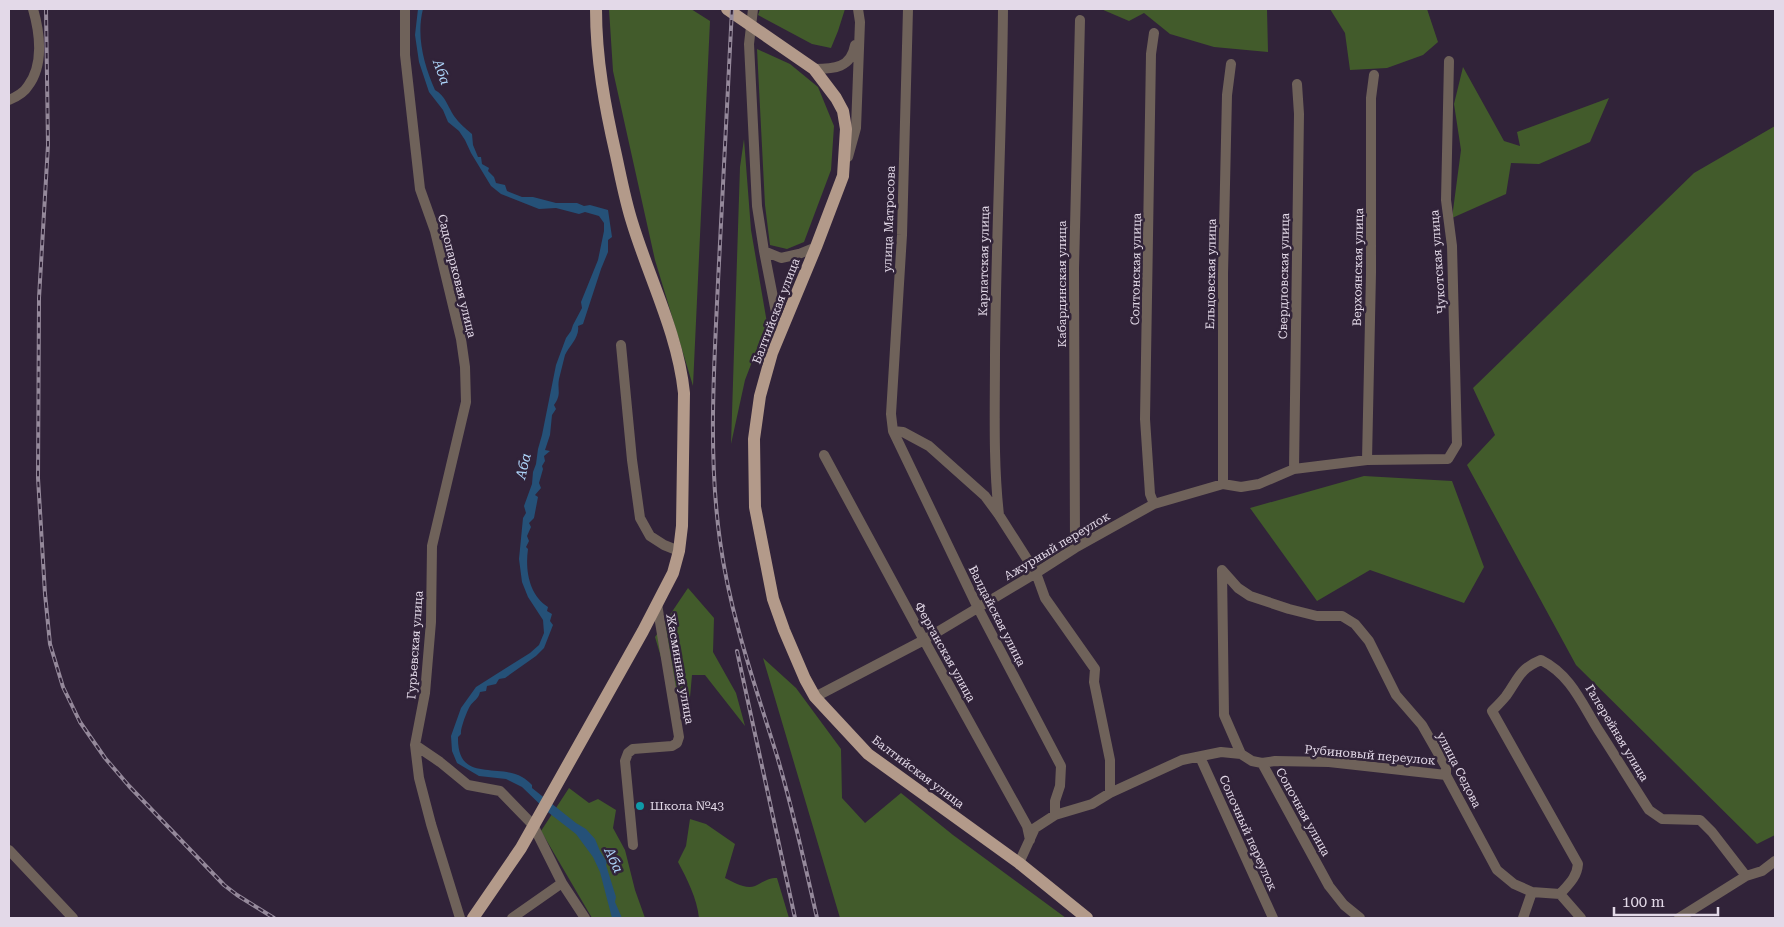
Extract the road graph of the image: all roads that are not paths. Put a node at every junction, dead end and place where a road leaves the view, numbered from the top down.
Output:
1 (33, 9) edge
2 (405, 9) edge
3 (596, 9) edge
4 (727, 9) edge
5 (753, 9) edge
6 (858, 9) edge
7 (908, 9) edge
8 (1003, 9) edge
9 (1080, 20) dead end
10 (860, 22) junction
11 (1154, 33) dead end
12 (1449, 61) dead end
13 (1231, 64) dead end
14 (814, 69) junction
15 (1374, 75) dead end
16 (1297, 84) dead end
17 (9, 100) edge
18 (843, 176) junction
19 (816, 247) junction
20 (764, 251) junction
21 (780, 333) junction
22 (621, 345) dead end
23 (893, 431) junction
24 (824, 455) dead end
25 (1367, 460) junction
26 (1294, 469) junction
27 (1223, 484) junction
28 (1154, 504) junction
29 (1000, 514) junction
30 (432, 546) joint
31 (1075, 548) junction
32 (679, 551) junction
33 (1036, 573) junction
34 (657, 604) junction
35 (978, 608) junction
36 (924, 640) junction
37 (815, 697) junction
38 (415, 745) junction
39 (1241, 754) junction
40 (1200, 757) junction
41 (1262, 763) junction
42 (1446, 775) junction
43 (1110, 793) junction
44 (1055, 815) junction
45 (535, 822) junction
46 (1030, 840) junction
47 (634, 845) dead end
48 (9, 850) edge
49 (1775, 861) edge
50 (1019, 863) junction
51 (1746, 876) junction
52 (562, 883) junction
53 (1532, 892) junction
54 (1560, 894) junction
55 (73, 918) edge
56 (460, 918) edge
57 (473, 918) edge
58 (512, 918) edge
59 (585, 918) edge
60 (1087, 918) edge
61 (1273, 918) edge
62 (1360, 918) edge
63 (1523, 918) edge
64 (1581, 918) edge
65 (1679, 918) edge

1 - 17 street
2 - 30 street, Садопарковая улица
3 - 32 main road
4 - 14 main road, Балтийская улица
5 - 20 street
6 - 10 street
7 - 23 street, улица Матросова
8 - 29 street, Карпатская улица
9 - 31 street, Кабардинская улица
10 - 14 street
10 - 18 street
11 - 28 street, Солтонская улица
12 - 25 street, Чукотская улица
13 - 27 street, Ельцовская улица
14 - 18 main road, Балтийская улица
15 - 25 street, Верхоянская улица
16 - 26 street, Свердловская улица
18 - 19 main road, Балтийская улица
19 - 20 street
19 - 21 main road, Балтийская улица
20 - 21 street
21 - 37 main road, Балтийская улица
22 - 32 street
23 - 29 street, Карпатская улица
23 - 35 street, Валдайская улица
24 - 36 street, Ферганская улица
25 - 26 street
26 - 27 street
27 - 28 street, Ажурный переулок
28 - 31 street, Ажурный переулок
29 - 33 street, Карпатская улица
30 - 38 street, Гурьевская улица
31 - 33 street, Ажурный переулок
32 - 34 main road
33 - 35 street, Ажурный переулок
33 - 43 street, Карпатская улица
34 - 45 main road
34 - 47 street, Жасминная улица
35 - 36 street, Ажурный переулок
35 - 44 street, Валдайская улица
36 - 37 street, Ажурный переулок
36 - 46 street, Ферганская улица
37 - 50 main road, Балтийская улица
38 - 45 street
38 - 56 street, Гурьевская улица
39 - 40 street
39 - 41 street, Сопочная улица
39 - 42 street, улица Седова
40 - 43 street
40 - 61 street, Сопочный переулок
41 - 42 street, Рубиновый переулок
41 - 62 street, Сопочная улица
42 - 53 street, улица Седова
43 - 44 street
44 - 46 street
45 - 52 street
45 - 57 main road
46 - 50 street
48 - 55 street
49 - 51 street
50 - 60 main road, Балтийская улица
51 - 54 street, Галерейная улица
51 - 65 street
52 - 58 street
52 - 59 street
53 - 54 street, улица Седова
53 - 63 street
54 - 64 street

